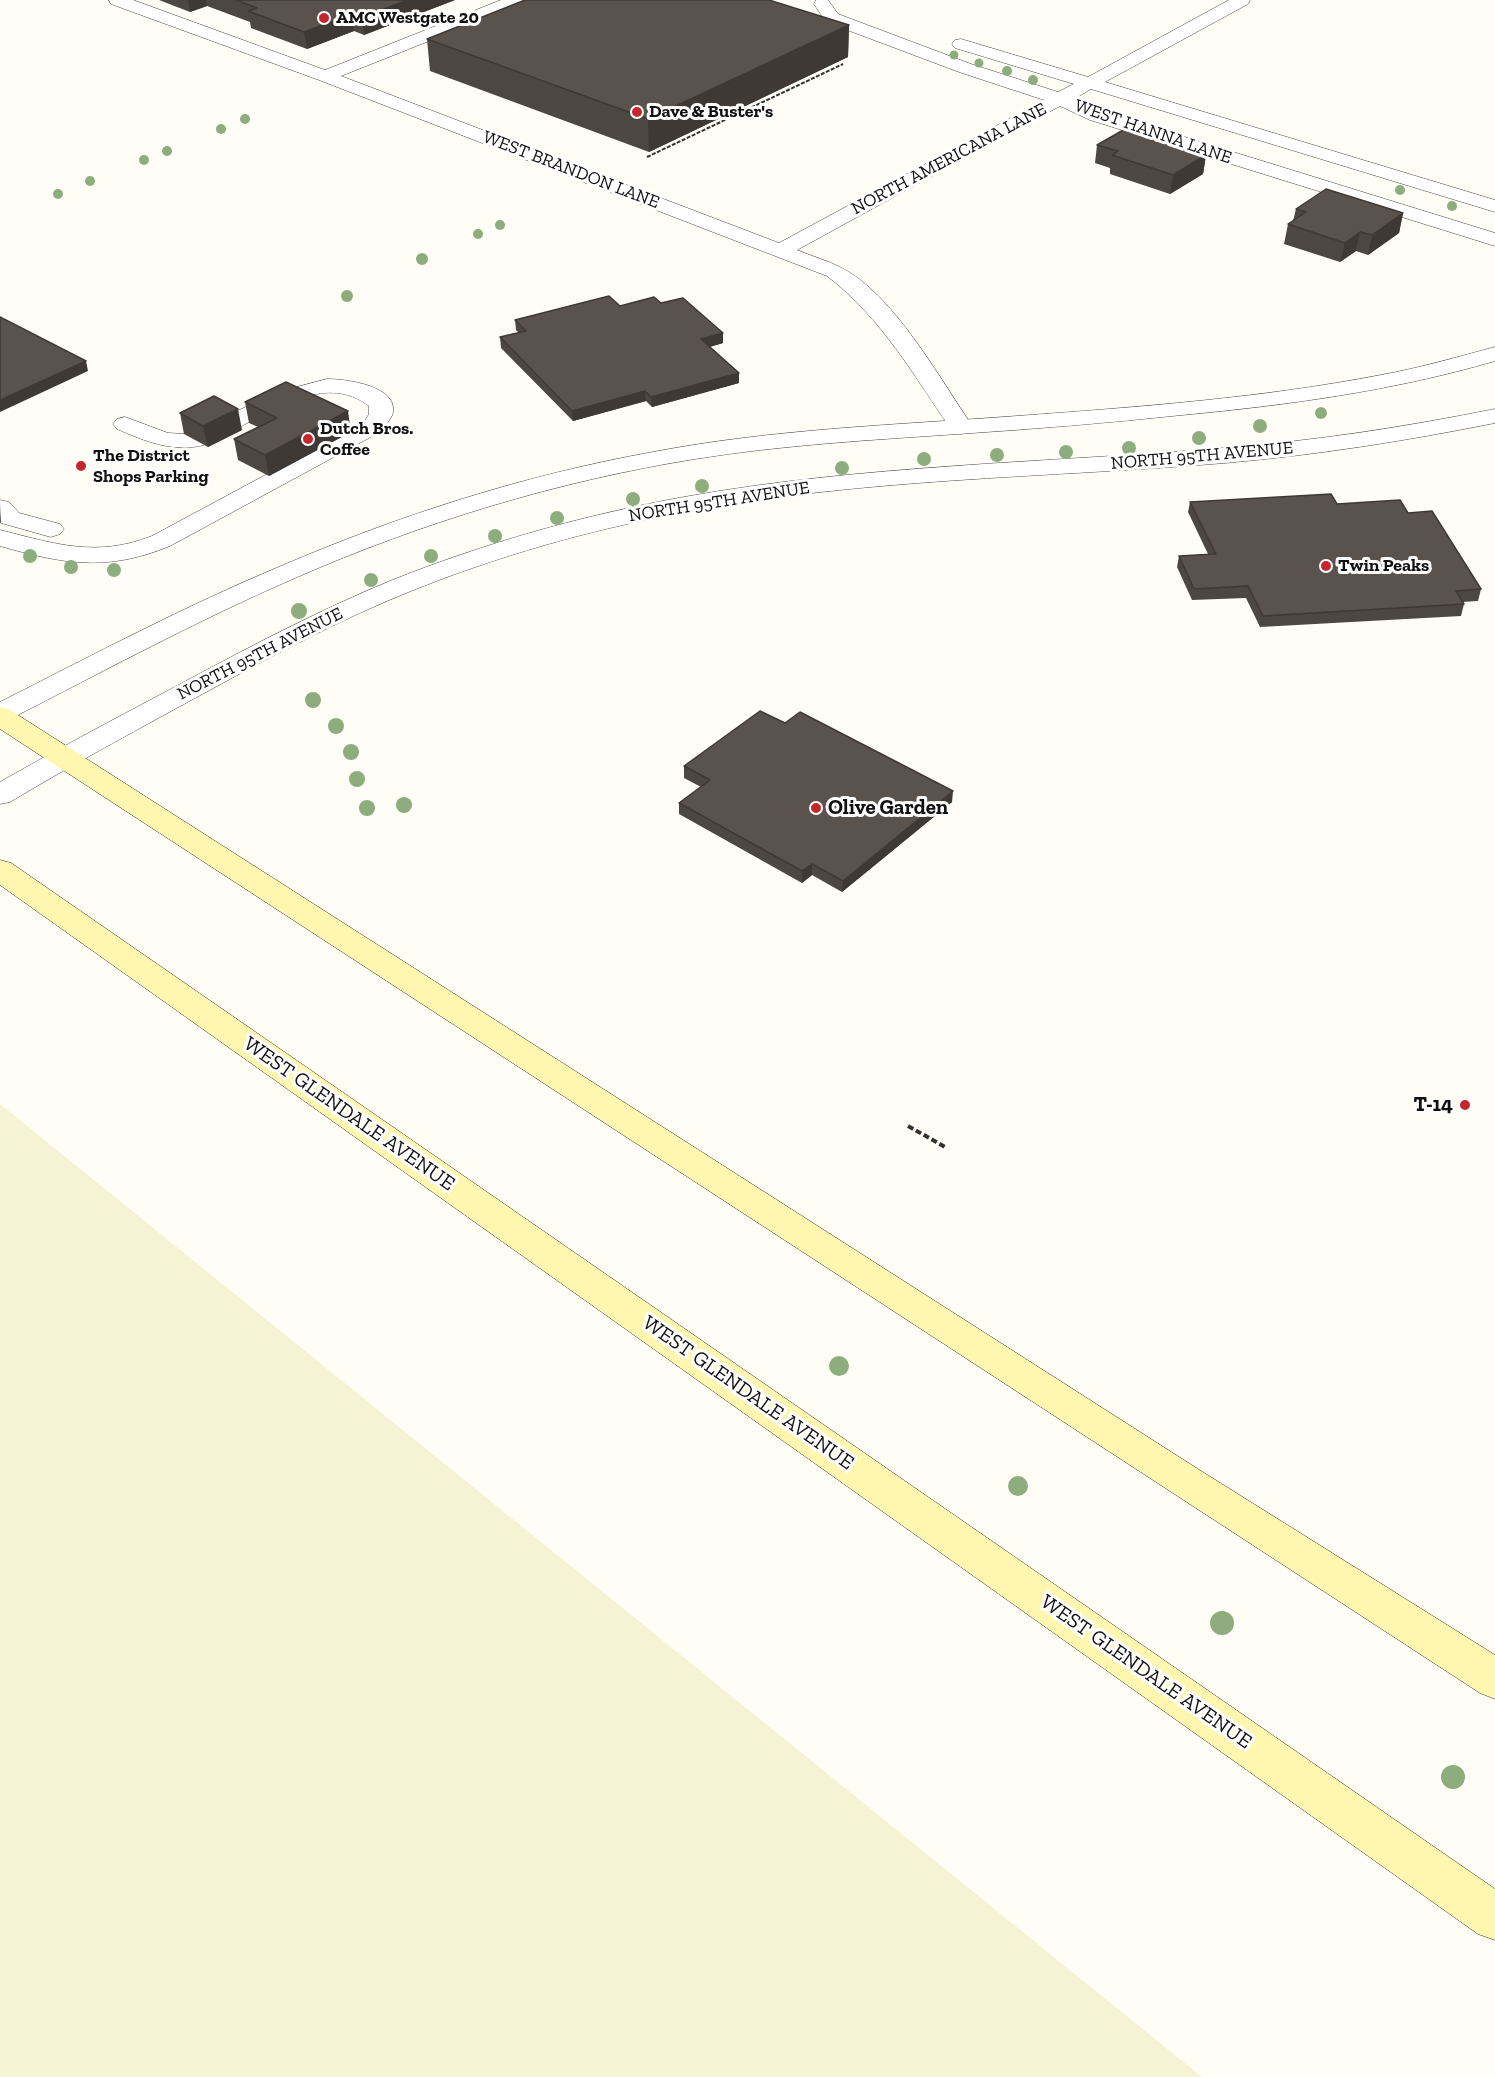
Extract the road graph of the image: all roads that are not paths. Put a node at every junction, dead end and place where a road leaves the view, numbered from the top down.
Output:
1 (117, 0) edge
2 (516, 0) edge
3 (1242, 0) edge
4 (815, 2) edge
5 (899, 25) dead end
6 (944, 38) dead end
7 (325, 76) junction
8 (1089, 83) junction
9 (1060, 99) junction
10 (1495, 206) edge
11 (1495, 240) edge
12 (782, 250) junction
13 (1495, 354) edge
14 (1495, 416) edge
15 (230, 423) edge
16 (125, 424) dead end
17 (961, 427) junction
18 (196, 440) edge
19 (258, 489) junction
20 (0, 507) edge
21 (0, 538) edge
22 (0, 714) edge
23 (64, 758) junction
24 (0, 795) edge
25 (0, 870) edge
26 (1495, 1679) edge
27 (1495, 1917) edge

1 - 7 street, WEST BRANDON LANE
2 - 7 street
3 - 8 street, NORTH AMERICANA LANE
4 - 5 street, WEST HANNA LANE
4 - 9 street, WEST HANNA LANE
6 - 8 street, WEST HANNA LANE
7 - 12 street, WEST BRANDON LANE
8 - 9 street, NORTH AMERICANA LANE
8 - 10 street, WEST HANNA LANE
9 - 11 street, WEST HANNA LANE
9 - 12 street, NORTH AMERICANA LANE
12 - 17 street, WEST BRANDON LANE
13 - 17 street
14 - 23 street, NORTH 95TH AVENUE
15 - 19 street
16 - 18 street
17 - 22 street
19 - 20 street
19 - 21 street
22 - 23 main road
23 - 24 street, NORTH 95TH AVENUE
23 - 26 main road
25 - 27 main road, WEST GLENDALE AVENUE

